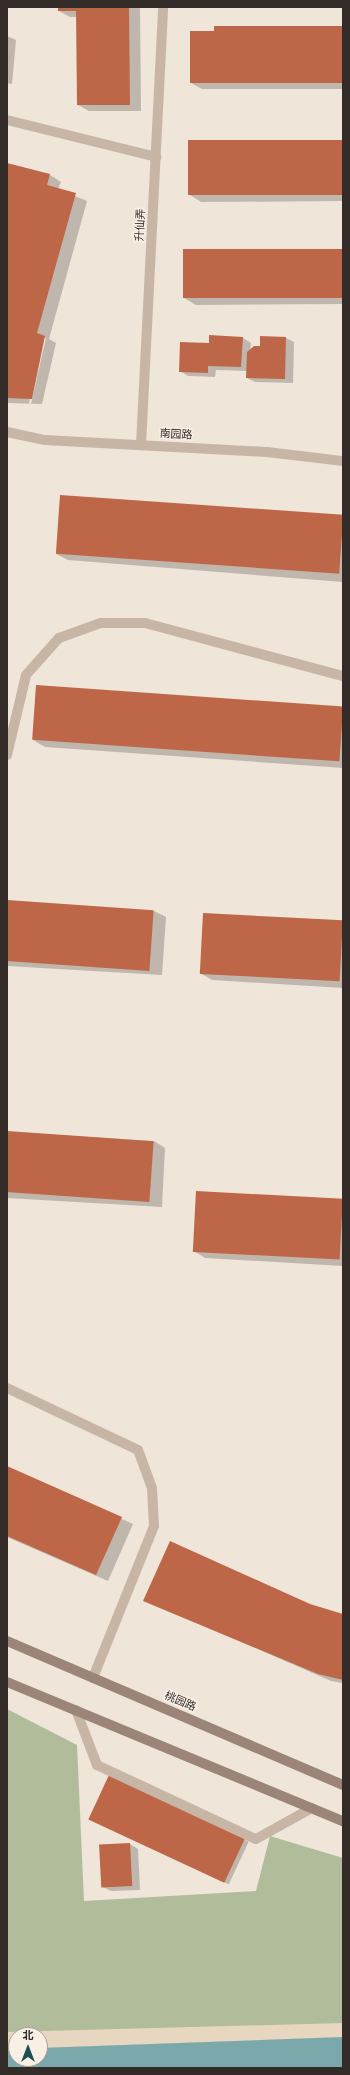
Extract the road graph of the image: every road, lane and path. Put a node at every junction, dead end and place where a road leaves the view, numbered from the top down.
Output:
1 (163, 7) edge
2 (7, 120) edge
3 (157, 157) junction
4 (7, 432) edge
5 (141, 445) junction
6 (343, 461) edge
7 (343, 676) edge
8 (7, 755) edge
9 (7, 1388) edge
10 (7, 1641) edge
11 (92, 1678) junction
12 (7, 1682) edge
13 (76, 1710) junction
14 (343, 1785) edge
15 (312, 1808) junction
16 (343, 1821) edge

1 - 3 street, 升仙弄
2 - 3 street
3 - 5 street, 升仙弄
4 - 5 street, 南园路
5 - 6 street, 南园路
7 - 8 street
9 - 11 street
10 - 11 main road, 桃园路
11 - 14 main road, 桃园路
12 - 13 main road
13 - 15 main road
13 - 15 street
15 - 16 main road

